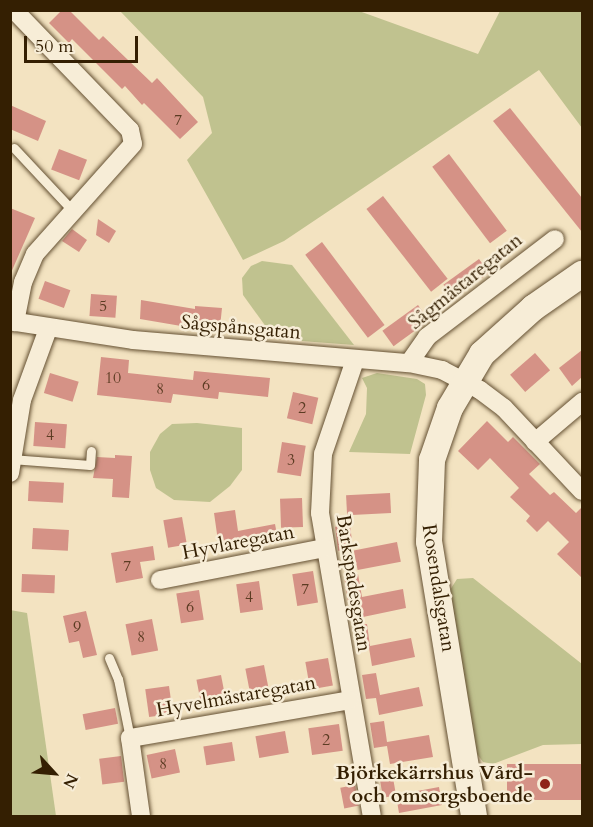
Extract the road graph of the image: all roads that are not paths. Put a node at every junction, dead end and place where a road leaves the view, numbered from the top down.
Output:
1 (14, 10) edge
2 (14, 148) dead end
3 (71, 209) junction
4 (555, 238) dead end
5 (582, 274) edge
6 (13, 321) edge
7 (48, 329) junction
8 (355, 360) junction
9 (409, 363) junction
10 (465, 380) junction
11 (582, 402) edge
12 (535, 442) junction
13 (91, 451) dead end
14 (11, 459) edge
15 (10, 473) edge
16 (582, 491) edge
17 (324, 548) junction
18 (160, 580) dead end
19 (109, 658) dead end
20 (350, 700) junction
21 (130, 738) junction
22 (141, 816) edge
23 (372, 816) edge
24 (474, 816) edge

1 - 3 street
2 - 3 lane
3 - 6 street
4 - 9 street, Sågmästaregatan
5 - 10 street, Rosendalsgatan
6 - 7 street, Sågspånsgatan
7 - 8 street, Sågspånsgatan
7 - 14 street
8 - 9 street, Sågspånsgatan
8 - 17 street, Barkspadesgatan
9 - 10 street, Sågspånsgatan
10 - 12 street, Sågspånsgatan
10 - 24 street, Rosendalsgatan
11 - 12 street
12 - 16 street, Sågspånsgatan
13 - 14 lane
14 - 15 street
17 - 18 street, Hyvlaregatan
17 - 20 street, Barkspadesgatan
19 - 21 lane
20 - 21 street, Hyvelmästaregatan
20 - 23 street, Barkspadesgatan
21 - 22 street

